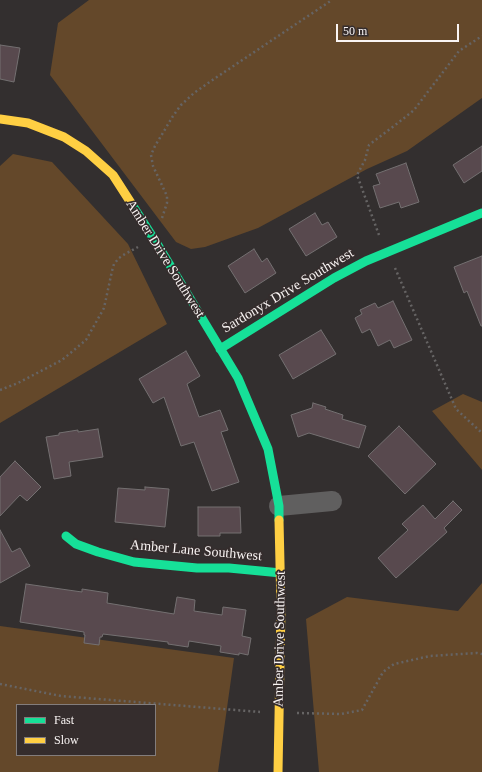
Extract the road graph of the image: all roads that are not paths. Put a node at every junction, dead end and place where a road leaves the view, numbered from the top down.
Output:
1 (0, 119) edge
2 (482, 213) edge
3 (220, 349) junction
4 (332, 501) dead end
5 (279, 506) junction
6 (66, 536) dead end
7 (280, 573) junction
8 (278, 772) edge

1 - 3 street, Amber Drive Southwest
2 - 3 street, Sardonyx Drive Southwest
3 - 5 street, Amber Drive Southwest
4 - 5 street
5 - 7 street, Amber Drive Southwest
6 - 7 street, Amber Lane Southwest
7 - 8 street, Amber Drive Southwest

